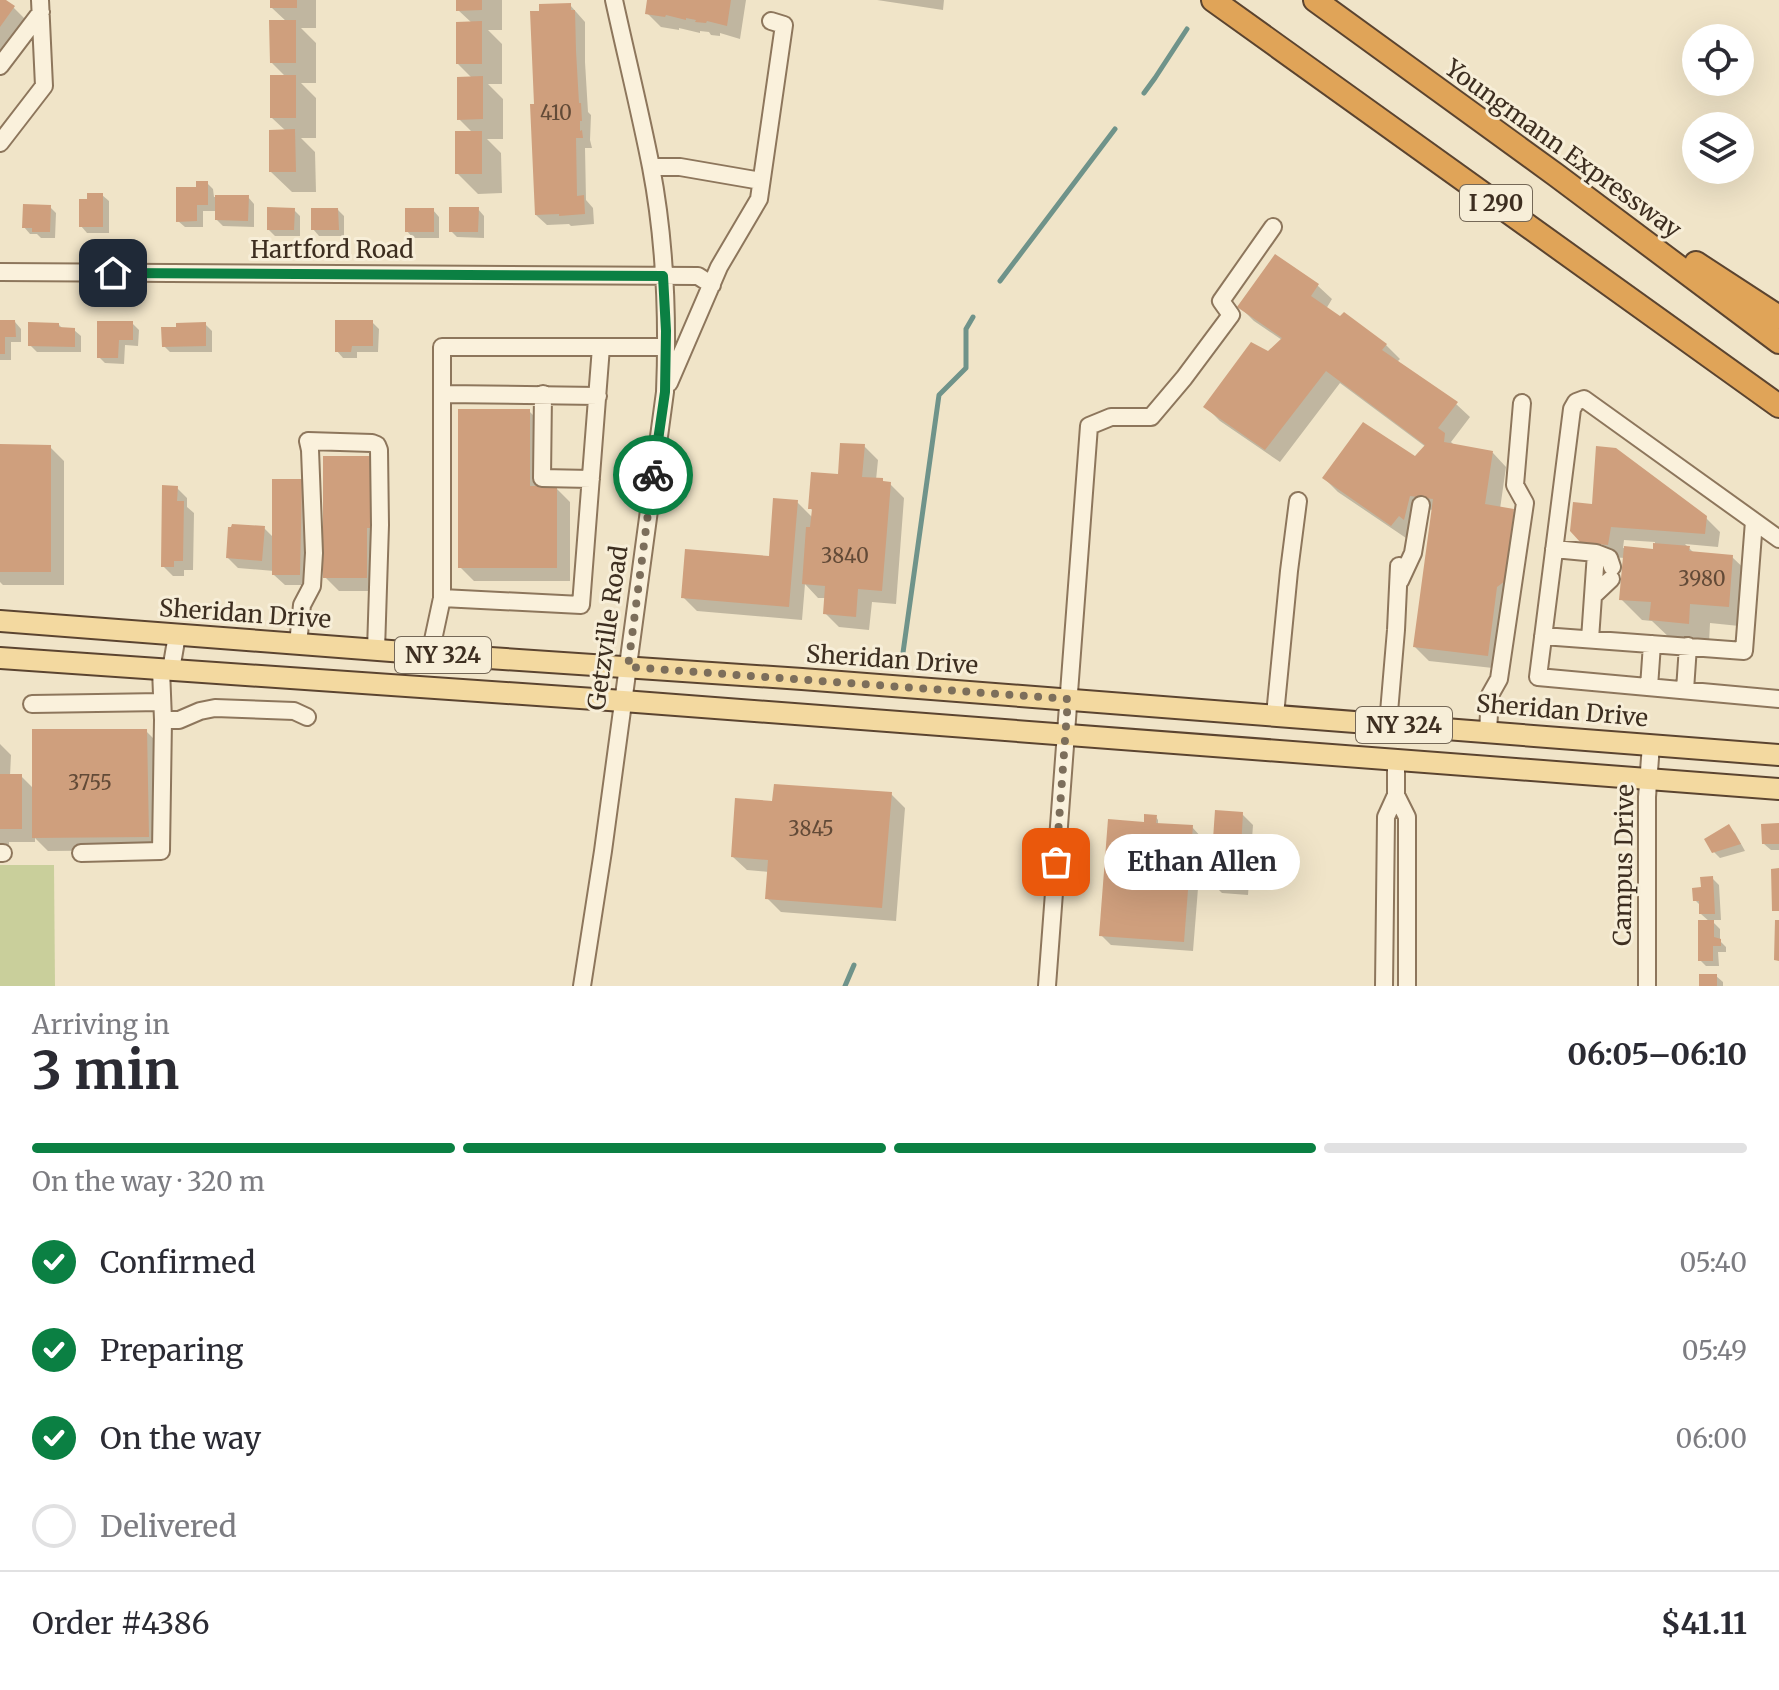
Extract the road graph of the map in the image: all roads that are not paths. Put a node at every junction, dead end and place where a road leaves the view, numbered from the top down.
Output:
1 (614, 0) edge
2 (1213, 0) edge
3 (1315, 0) edge
4 (40, 6) edge
5 (771, 21) dead end
6 (0, 66) edge
7 (0, 143) edge
8 (651, 167) junction
9 (1556, 175) junction
10 (761, 181) junction
11 (1273, 227) dead end
12 (0, 272) edge
13 (663, 276) junction
14 (712, 285) junction
15 (1779, 317) edge
16 (1779, 342) edge
17 (601, 347) junction
18 (666, 347) junction
19 (665, 392) junction
20 (443, 394) junction
21 (543, 394) junction
22 (598, 396) junction
23 (1522, 403) dead end
24 (1779, 406) edge
25 (591, 479) junction
26 (1298, 501) dead end
27 (1421, 505) dead end
28 (1754, 521) junction
29 (1779, 539) edge
30 (1554, 549) junction
31 (1596, 553) junction
32 (1399, 566) dead end
33 (1398, 586) junction
34 (1593, 596) junction
35 (442, 598) junction
36 (0, 621) edge
37 (177, 635) junction
38 (1543, 636) junction
39 (1590, 639) junction
40 (298, 644) junction
41 (1652, 644) junction
42 (1688, 646) junction
43 (376, 650) junction
44 (430, 654) junction
45 (0, 658) edge
46 (628, 667) junction
47 (166, 669) junction
48 (1649, 687) junction
49 (1685, 690) junction
50 (1068, 699) junction
51 (1779, 699) edge
52 (623, 701) junction
53 (162, 702) junction
54 (32, 704) dead end
55 (1275, 715) junction
56 (307, 717) dead end
57 (163, 720) junction
58 (1388, 724) junction
59 (1488, 732) junction
60 (1065, 735) junction
61 (1651, 745) junction
62 (1779, 755) edge
63 (1396, 760) junction
64 (1648, 779) junction
65 (1779, 789) edge
66 (1396, 795) junction
67 (81, 853) dead end
68 (582, 986) edge
69 (1047, 986) edge
70 (1384, 986) edge
71 (1407, 986) edge
72 (1647, 986) edge

1 - 8 street, Getzville Road
2 - 24 highway, I 290
3 - 9 highway, Youngmann Expressway / I 290
4 - 6 street
4 - 7 street
5 - 10 street
8 - 10 street
8 - 13 street, Getzville Road
9 - 15 highway
9 - 16 highway, Youngmann Expressway / I 290
10 - 14 street
11 - 50 street
12 - 13 street, Hartford Road
13 - 14 street, Hartford Road
13 - 18 street, Getzville Road
14 - 19 street
17 - 18 street
17 - 20 street
17 - 22 street
18 - 19 street, Getzville Road
19 - 46 street, Getzville Road
20 - 21 street
20 - 35 street
21 - 22 street
21 - 25 street
22 - 25 street
23 - 59 street
25 - 35 street
26 - 55 street
27 - 33 street
28 - 29 street
28 - 30 street
28 - 42 street
30 - 31 street
30 - 38 street
31 - 34 street
31 - 34 street
32 - 33 street
33 - 58 street
34 - 39 street
35 - 44 street
36 - 37 main road, Sheridan Drive / NY 324
37 - 40 main road, Sheridan Drive / NY 324
37 - 47 street
38 - 39 street
38 - 48 street
39 - 41 street
40 - 43 main road, Sheridan Drive / NY 324
40 - 43 street
41 - 42 street
41 - 48 street
42 - 49 street
43 - 44 main road, Sheridan Drive / NY 324
44 - 46 main road, Sheridan Drive / NY 324
45 - 47 main road, NY 324
46 - 50 main road, Sheridan Drive / NY 324
46 - 52 street, Getzville Road
47 - 52 main road, NY 324
47 - 53 street
48 - 49 street
49 - 51 street
50 - 55 main road, Sheridan Drive / NY 324
50 - 60 street
52 - 60 main road, NY 324
52 - 68 street, Getzville Road
53 - 54 street
53 - 57 street
55 - 58 main road, Sheridan Drive / NY 324
56 - 57 street
57 - 67 street
58 - 59 main road, Sheridan Drive / NY 324
59 - 61 main road, Sheridan Drive / NY 324
60 - 63 main road, NY 324
60 - 69 street
61 - 62 main road, Sheridan Drive / NY 324
61 - 64 street, Campus Drive
63 - 64 main road, NY 324
63 - 66 street
64 - 65 main road, NY 324
64 - 72 street, Campus Drive
66 - 70 street
66 - 71 street

